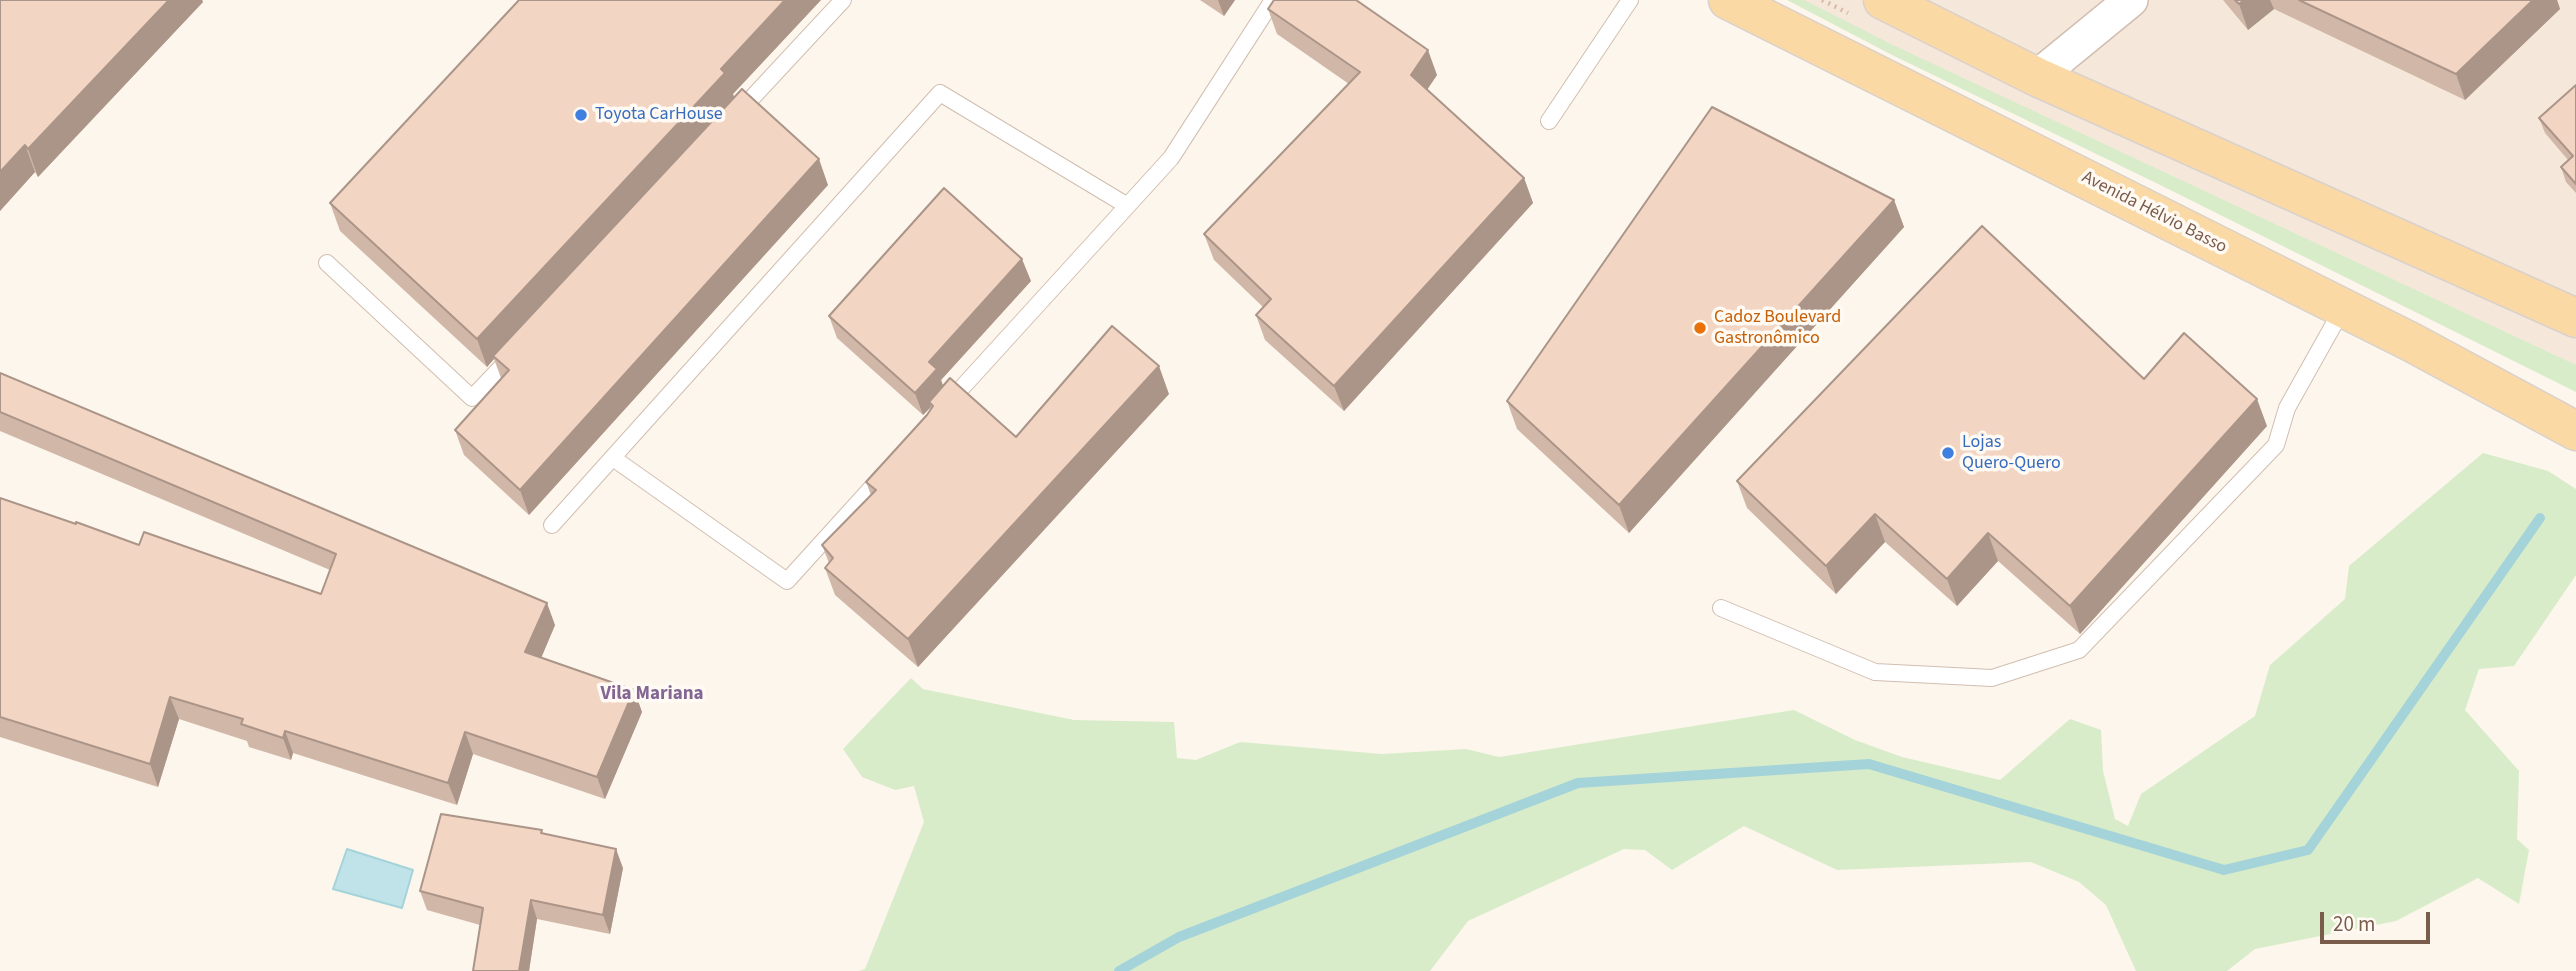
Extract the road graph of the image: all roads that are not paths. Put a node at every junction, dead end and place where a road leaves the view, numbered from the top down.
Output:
1 (843, 0) edge
2 (1273, 0) edge
3 (1630, 0) edge
4 (1728, 0) edge
5 (1883, 0) edge
6 (2131, 0) edge
7 (2037, 77) junction
8 (1549, 121) dead end
9 (722, 130) edge
10 (1126, 205) junction
11 (327, 263) dead end
12 (2343, 308) junction
13 (2576, 318) edge
14 (520, 348) edge
15 (934, 418) edge
16 (2576, 431) edge
17 (613, 458) junction
18 (897, 459) edge
19 (552, 526) dead end
20 (1721, 608) dead end

1 - 9 lane
2 - 10 lane
3 - 8 lane
4 - 12 main road, Avenida Hélvio Basso
5 - 7 main road
6 - 7 street
7 - 13 main road
10 - 15 lane
10 - 17 lane
11 - 14 lane
12 - 16 main road, Avenida Hélvio Basso
12 - 20 lane
17 - 18 lane
17 - 19 lane

